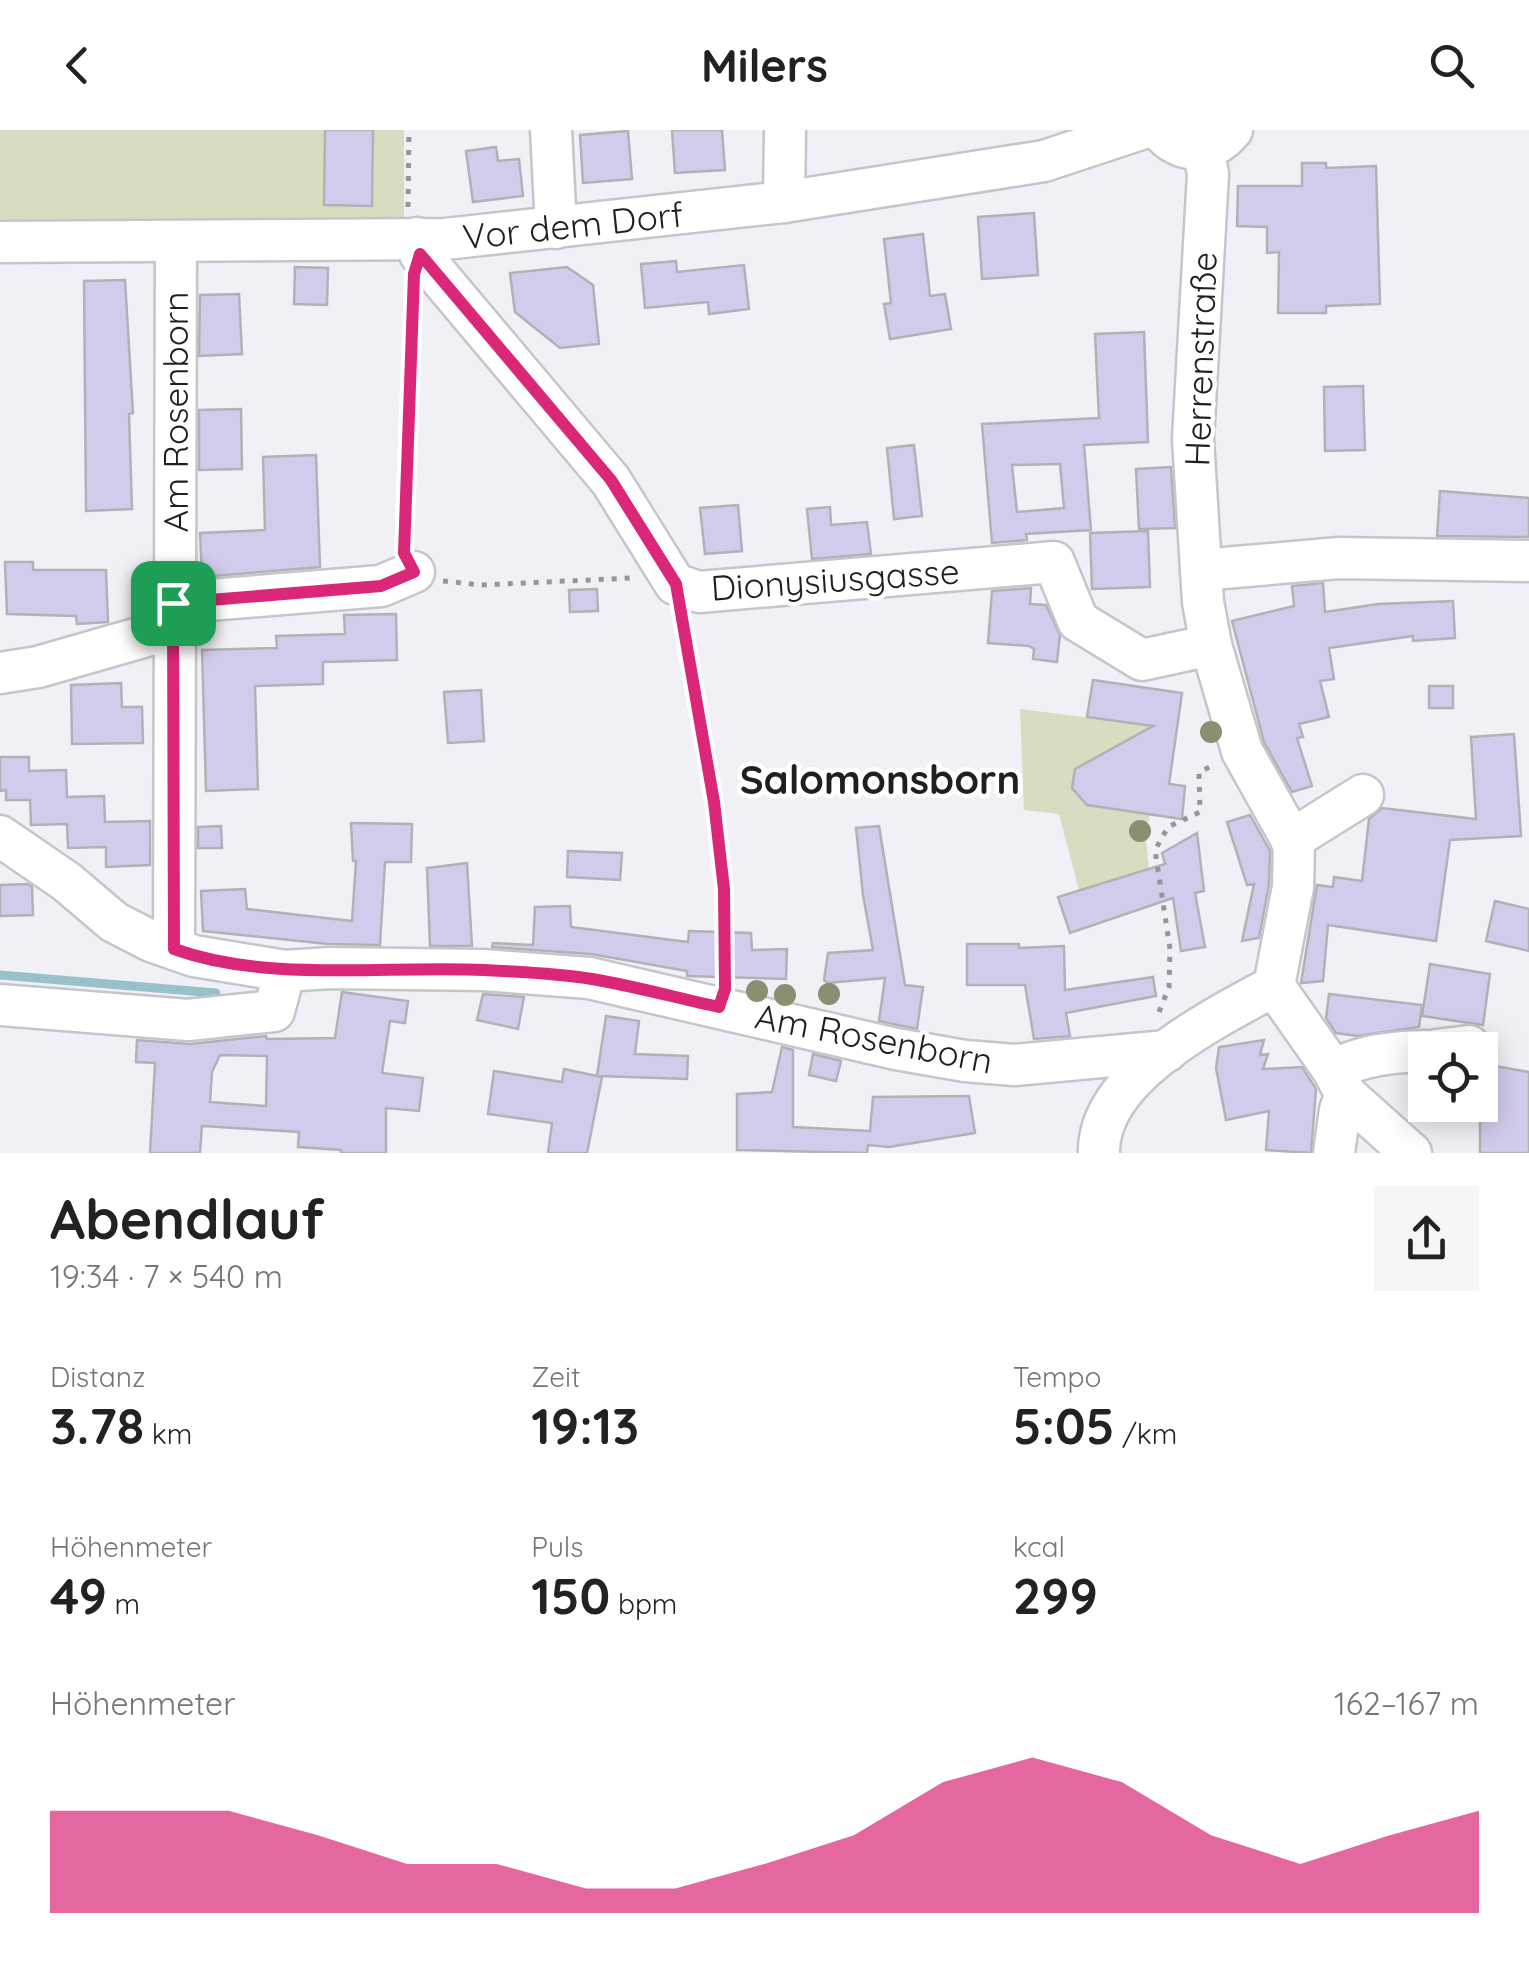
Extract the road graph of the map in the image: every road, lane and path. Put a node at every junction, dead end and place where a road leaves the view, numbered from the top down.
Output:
1 (409, 130) edge
2 (551, 130) edge
3 (785, 130) edge
4 (1138, 130) edge
5 (1160, 130) edge
6 (1217, 140) edge
7 (784, 202) junction
8 (556, 228) junction
9 (0, 242) edge
10 (176, 242) junction
11 (419, 246) junction
12 (1529, 561) edge
13 (1201, 570) junction
14 (414, 572) junction
15 (676, 584) junction
16 (173, 616) junction
17 (1212, 645) junction
18 (0, 673) edge
19 (1203, 770) dead end
20 (1363, 795) dead end
21 (0, 836) edge
22 (1291, 840) junction
23 (174, 949) junction
24 (284, 971) junction
25 (1274, 986) junction
26 (0, 1005) edge
27 (719, 1007) junction
28 (1168, 1051) junction
29 (1408, 1051) edge
30 (1340, 1082) junction
31 (1099, 1153) edge
32 (1334, 1153) edge
33 (1411, 1153) edge

1 - 11 path
2 - 8 street
3 - 7 street
4 - 7 street, Vor dem Dorf
5 - 6 street
6 - 13 street, Herrenstraße
7 - 8 street, Vor dem Dorf
8 - 11 street, Vor dem Dorf
9 - 10 street, Vor dem Dorf
10 - 11 street, Vor dem Dorf
10 - 16 street, Am Rosenborn
11 - 14 path
11 - 15 street
12 - 13 street
13 - 17 street, Herrenstraße
14 - 15 path, Dionysiusgasse
14 - 16 street
15 - 17 street, Dionysiusgasse
15 - 27 path
16 - 18 street
16 - 23 street, Am Rosenborn
17 - 22 street, Herrenstraße
19 - 28 path
20 - 22 street
21 - 23 street
22 - 25 street, Herrenstraße
23 - 24 street, Am Rosenborn
24 - 26 street
24 - 27 street, Am Rosenborn
25 - 28 street
25 - 30 street
27 - 28 street, Am Rosenborn
28 - 31 street
29 - 30 street
30 - 32 street
30 - 33 street

